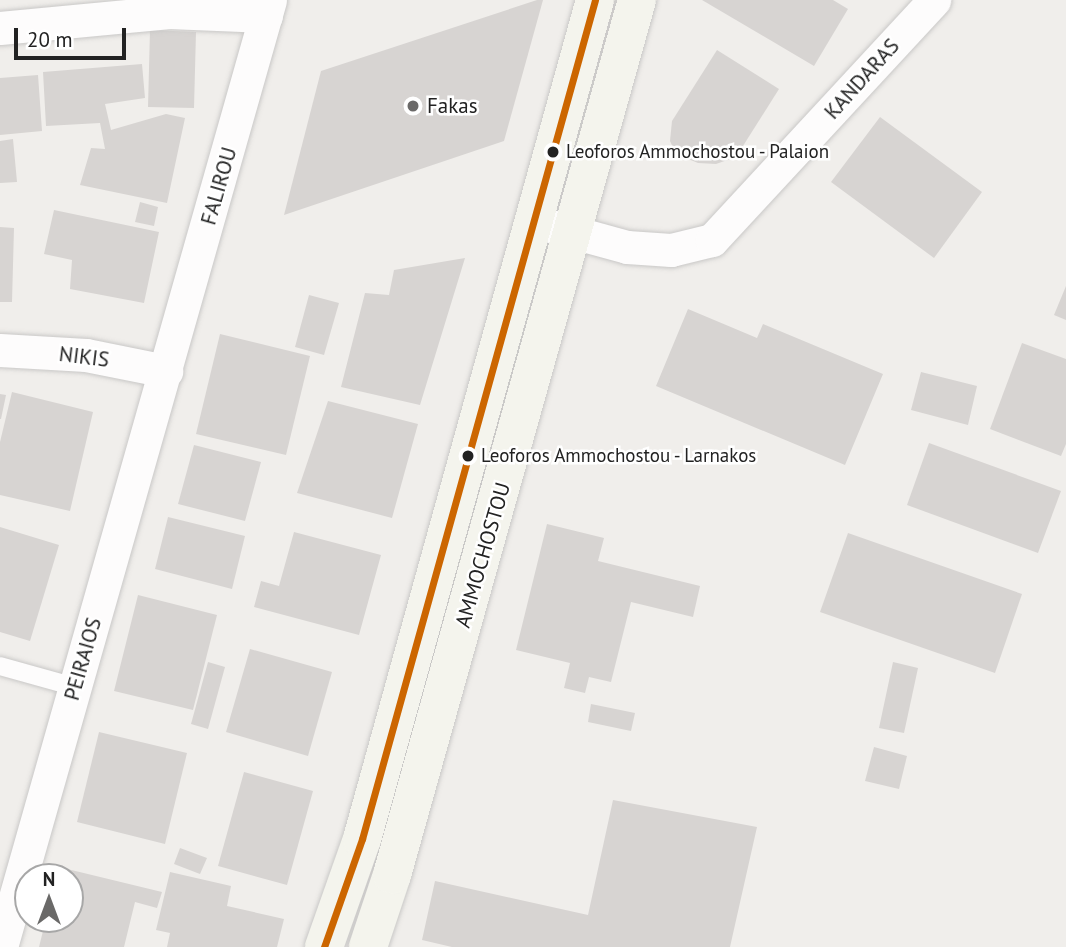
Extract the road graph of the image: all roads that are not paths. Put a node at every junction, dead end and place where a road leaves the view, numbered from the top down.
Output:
1 (595, 0) edge
2 (637, 0) edge
3 (934, 0) edge
4 (268, 8) edge
5 (0, 29) edge
6 (536, 222) junction
7 (574, 232) junction
8 (0, 350) edge
9 (166, 371) junction
10 (0, 666) edge
11 (75, 687) junction
12 (1, 947) edge
13 (324, 947) edge
14 (368, 947) edge

1 - 6 main road, AMMOCHOSTOU
2 - 7 main road, AMMOCHOSTOU
3 - 7 street, KANDARAS
4 - 5 street
4 - 9 street, FALIROU
6 - 7 street, KANDARAS
6 - 13 main road, AMMOCHOSTOU
7 - 14 main road, AMMOCHOSTOU
8 - 9 street, NIKIS
9 - 11 street, PEIRAIOS
10 - 11 lane
11 - 12 street, PEIRAIOS

